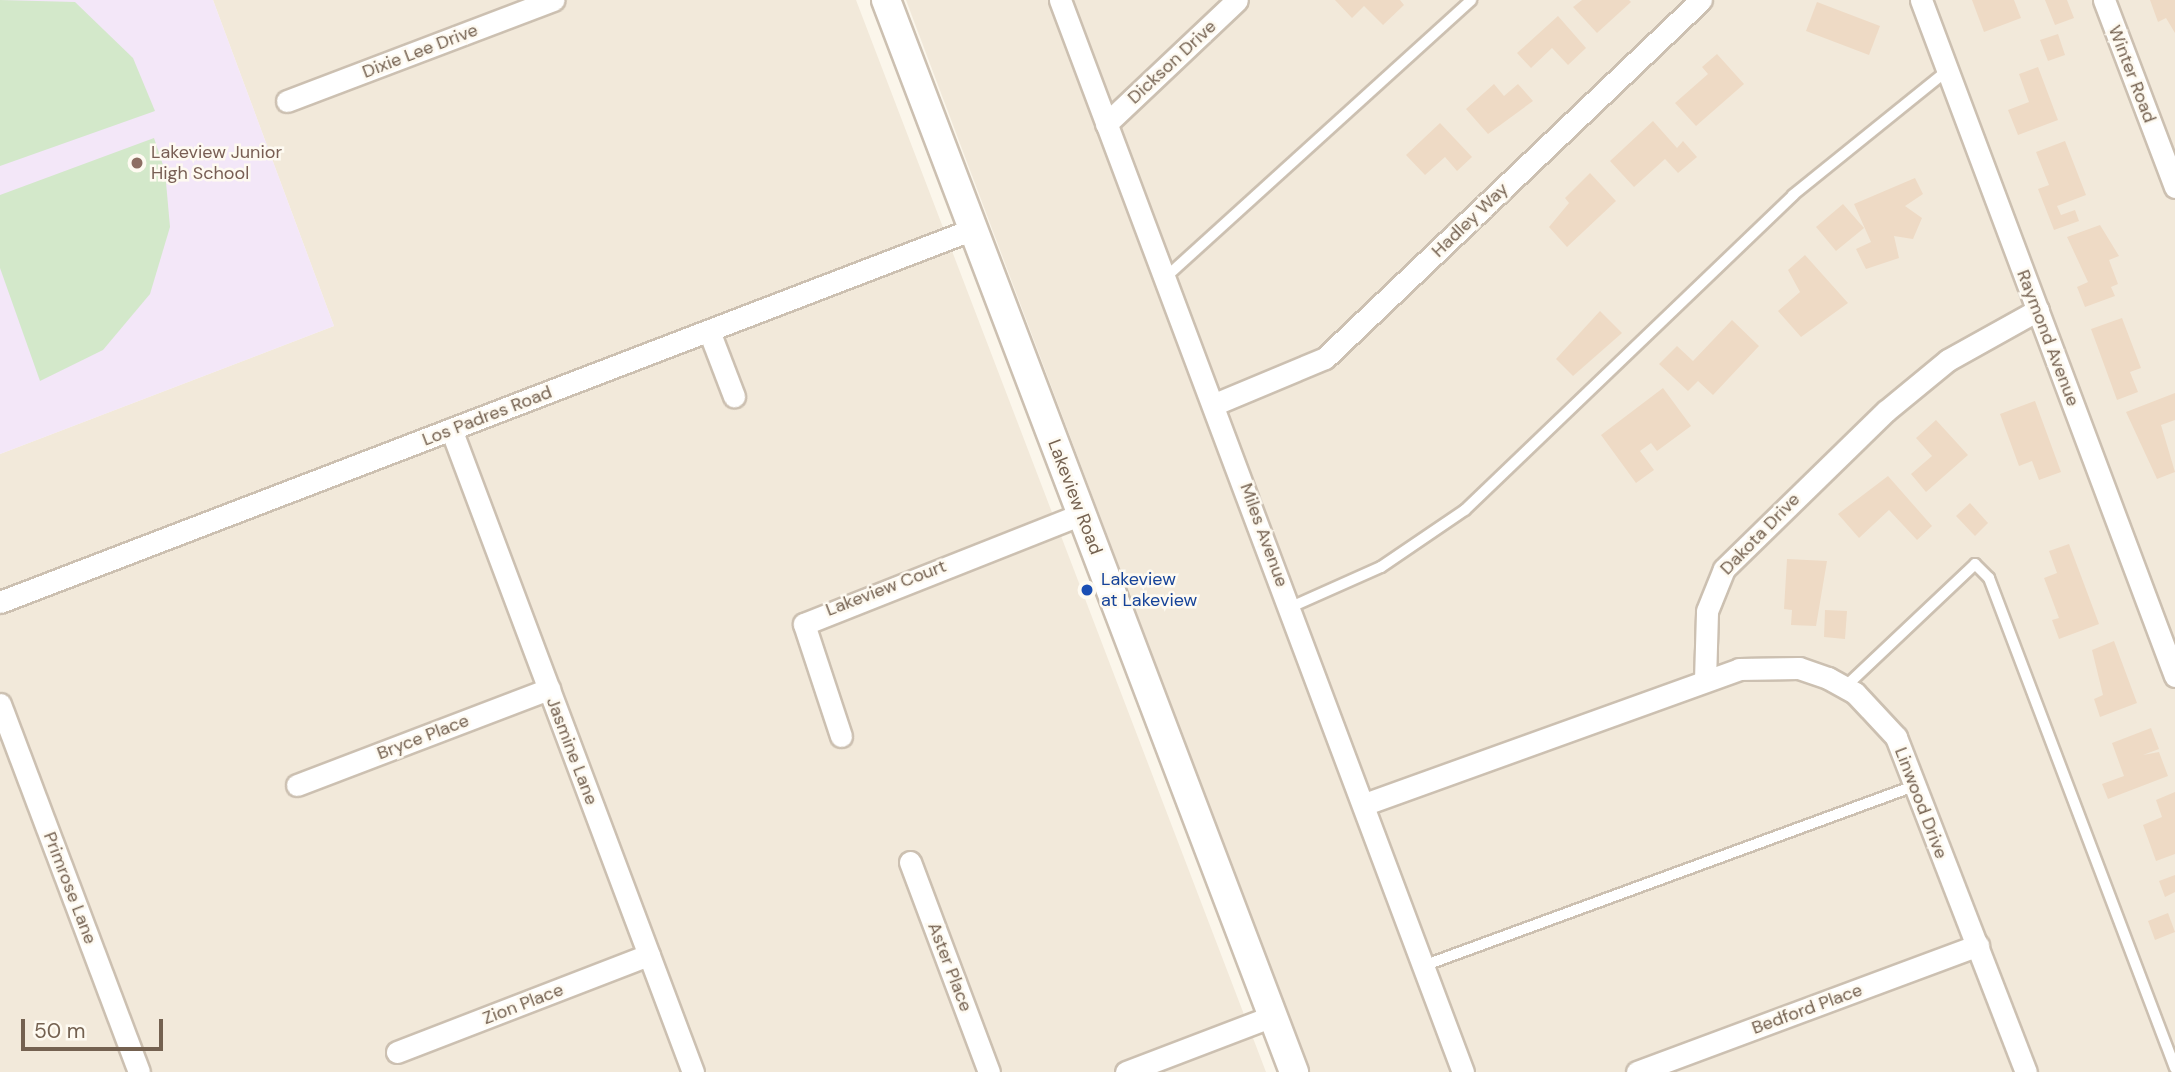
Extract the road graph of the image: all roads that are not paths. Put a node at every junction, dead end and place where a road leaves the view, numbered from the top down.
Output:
1 (553, 0) edge
2 (886, 0) edge
3 (1060, 0) edge
4 (1471, 0) edge
5 (1701, 0) edge
6 (1921, 0) edge
7 (2104, 0) edge
8 (1226, 5) edge
9 (1948, 70) junction
10 (287, 101) dead end
11 (1106, 124) junction
12 (2175, 187) edge
13 (973, 229) junction
14 (1166, 277) junction
15 (2038, 310) junction
16 (709, 331) junction
17 (734, 396) dead end
18 (1215, 404) junction
19 (451, 429) junction
20 (1082, 514) junction
21 (0, 602) edge
22 (1291, 607) junction
23 (2175, 676) edge
24 (1705, 680) junction
25 (1845, 687) junction
26 (549, 689) junction
27 (0, 704) edge
28 (841, 736) dead end
29 (297, 785) dead end
30 (1914, 786) junction
31 (1365, 804) junction
32 (910, 862) dead end
33 (1978, 945) junction
34 (649, 956) junction
35 (1423, 966) junction
36 (1273, 1016) junction
37 (397, 1052) dead end
38 (2175, 1068) edge
39 (139, 1072) edge
40 (693, 1072) edge
41 (989, 1072) edge
42 (1126, 1072) edge
43 (1294, 1072) edge
44 (1463, 1072) edge
45 (1636, 1072) edge
46 (2026, 1072) edge

1 - 10 street, Dixie Lee Drive
2 - 13 main road, Lakeview Road
3 - 11 street, Miles Avenue
4 - 14 lane
5 - 18 street, Hadley Way
6 - 9 street, Raymond Avenue
7 - 12 street, Winter Road
8 - 11 street, Dickson Drive
9 - 15 street, Raymond Avenue
9 - 22 lane
11 - 14 street, Miles Avenue
13 - 16 street, Los Padres Road
13 - 20 main road, Lakeview Road
14 - 18 street, Miles Avenue
15 - 23 street, Raymond Avenue
15 - 24 street, Dakota Drive
16 - 17 street
16 - 19 street, Los Padres Road
18 - 22 street, Miles Avenue
19 - 21 street, Los Padres Road
19 - 26 street, Jasmine Lane
20 - 28 street, Lakeview Court
20 - 36 main road, Lakeview Road
22 - 31 street, Miles Avenue
24 - 25 street, Linwood Drive
24 - 31 street
25 - 30 street, Linwood Drive
25 - 38 lane
26 - 29 street, Bryce Place
26 - 34 street, Jasmine Lane
27 - 39 street, Primrose Lane
30 - 33 street, Linwood Drive
30 - 35 lane
31 - 35 street, Miles Avenue
32 - 41 street, Aster Place
33 - 45 street, Bedford Place
33 - 46 street, Linwood Drive
34 - 37 street, Zion Place
34 - 40 street, Jasmine Lane
35 - 44 street, Miles Avenue
36 - 42 street
36 - 43 main road, Lakeview Road

